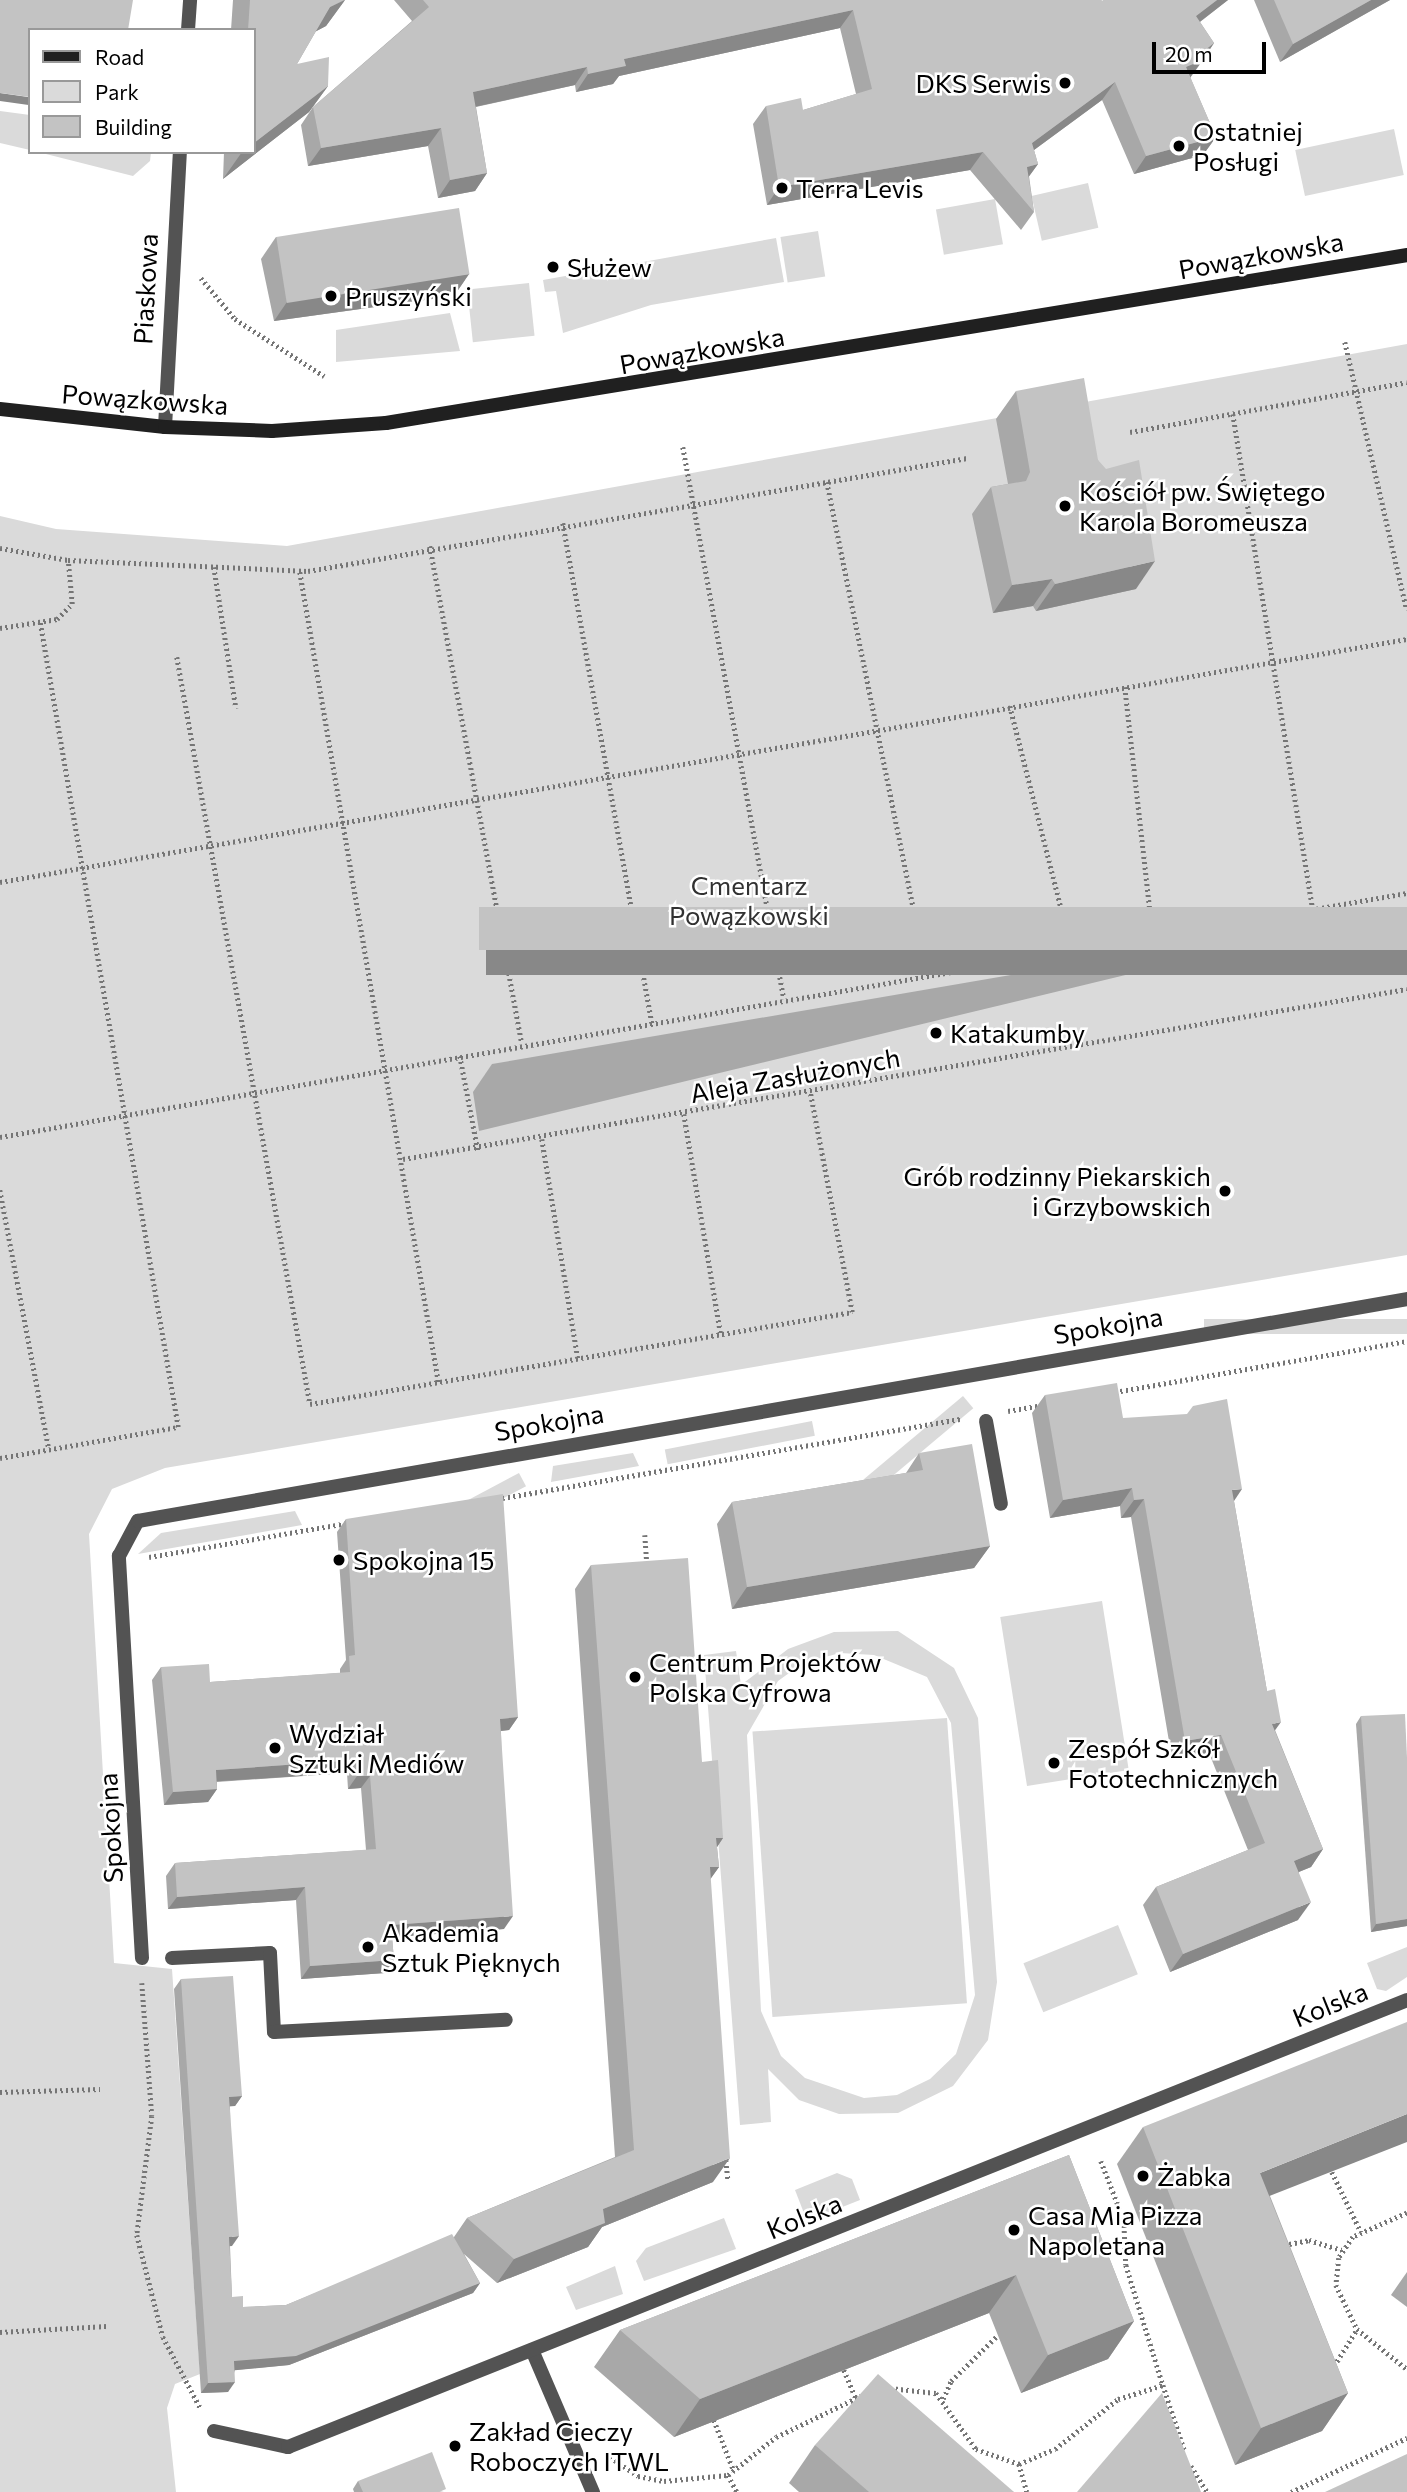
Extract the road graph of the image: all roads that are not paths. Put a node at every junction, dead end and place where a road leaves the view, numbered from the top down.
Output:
1 (190, 0) edge
2 (188, 28) edge
3 (180, 154) edge
4 (1407, 255) edge
5 (0, 409) edge
6 (165, 427) junction
7 (1407, 1299) edge
8 (979, 1419) road end
9 (1001, 1504) dead end
10 (142, 1958) road end
11 (172, 1958) dead end
12 (1407, 2000) edge
13 (506, 2020) dead end
14 (532, 2350) junction
15 (214, 2431) road end
16 (593, 2492) edge

1 - 2 street
3 - 6 street, Piaskowa
4 - 6 main road, Powązkowska
5 - 6 main road, Powązkowska
7 - 10 street, Spokojna
8 - 9 street
11 - 13 street
12 - 14 street, Kolska
14 - 15 street, Kolska
14 - 16 street

